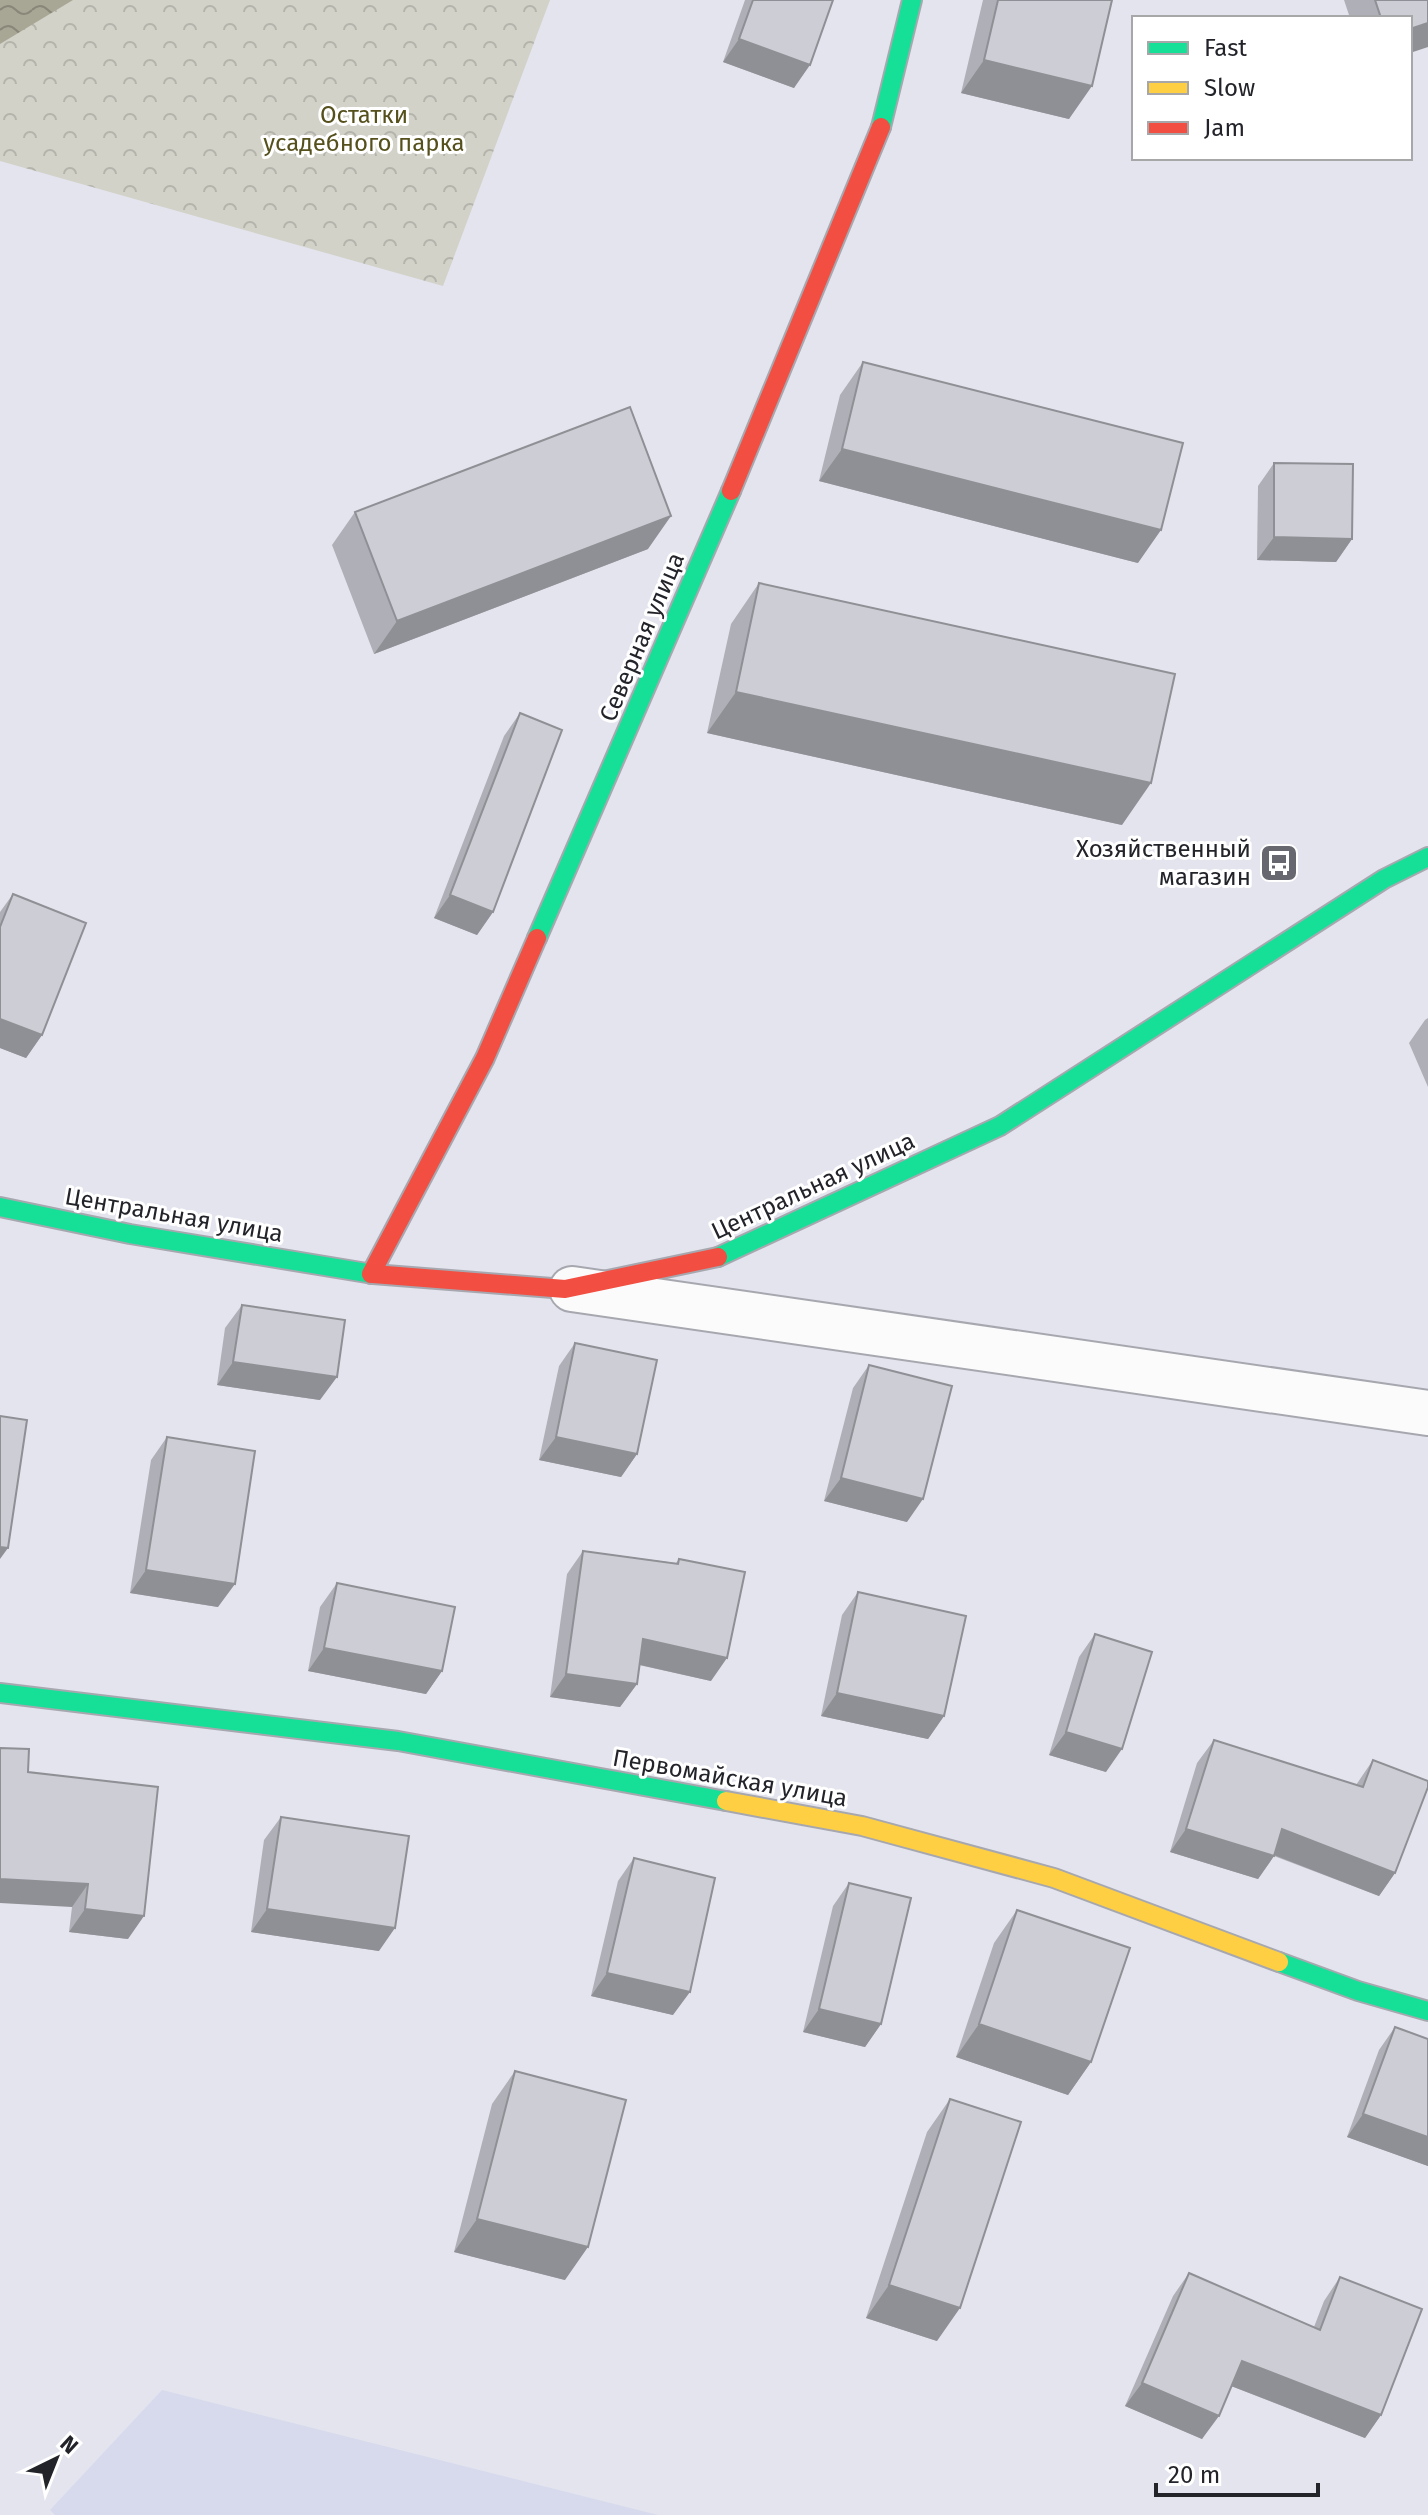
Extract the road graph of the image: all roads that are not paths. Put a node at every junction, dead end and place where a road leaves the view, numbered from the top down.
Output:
1 (912, 0) edge
2 (1428, 857) edge
3 (0, 1207) edge
4 (371, 1274) junction
5 (565, 1289) junction
6 (1428, 1413) edge
7 (0, 1693) edge
8 (1428, 2011) edge

1 - 4 street, Северная улица
2 - 5 street, Центральная улица
3 - 4 street, Центральная улица
4 - 5 street, Центральная улица
5 - 6 street
7 - 8 street, Первомайская улица

